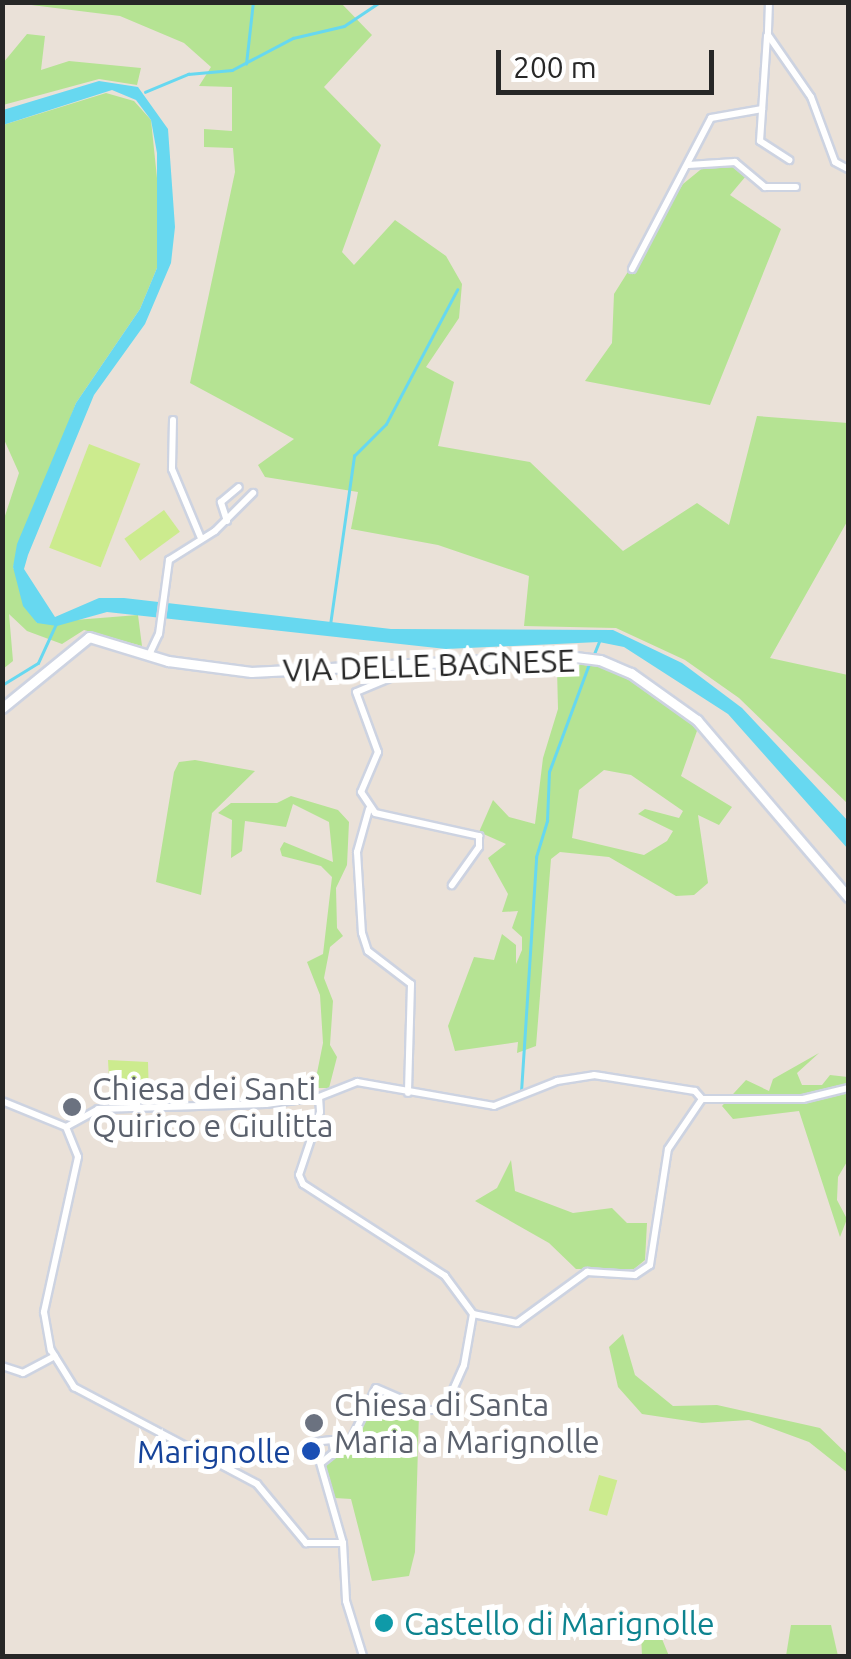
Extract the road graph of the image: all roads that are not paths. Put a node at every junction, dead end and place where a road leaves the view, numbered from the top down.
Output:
1 (769, 2) edge
2 (768, 34) junction
3 (762, 109) junction
4 (789, 160) dead end
5 (688, 164) junction
6 (848, 168) edge
7 (796, 186) dead end
8 (632, 269) dead end
9 (173, 420) dead end
10 (239, 487) dead end
11 (253, 494) dead end
12 (226, 520) junction
13 (200, 536) junction
14 (148, 656) junction
15 (422, 664) junction
16 (2, 708) edge
17 (369, 810) junction
18 (452, 885) dead end
19 (848, 897) edge
20 (848, 1088) edge
21 (408, 1093) junction
22 (319, 1097) junction
23 (702, 1100) junction
24 (2, 1101) edge
25 (66, 1127) junction
26 (474, 1314) junction
27 (55, 1356) junction
28 (2, 1366) edge
29 (334, 1452) junction
30 (321, 1463) junction
31 (343, 1543) junction
32 (363, 1656) edge

1 - 2 street
2 - 3 street
2 - 6 street
3 - 4 street
3 - 5 street
5 - 7 street
5 - 8 street
9 - 13 street
10 - 12 street
11 - 12 street
12 - 13 street
13 - 14 street
14 - 15 main road, VIA DELLE BAGNESE
14 - 16 main road, VIA DELLE BAGNESE
15 - 17 street
15 - 19 main road, VIA DELLE BAGNESE
17 - 18 street
17 - 21 street
20 - 23 street
21 - 22 street
21 - 23 street
22 - 25 street
22 - 26 street
23 - 26 street
24 - 25 street
25 - 27 street
26 - 29 street
27 - 28 street
27 - 31 street
29 - 30 street
29 - 30 street
30 - 31 street
31 - 32 street

